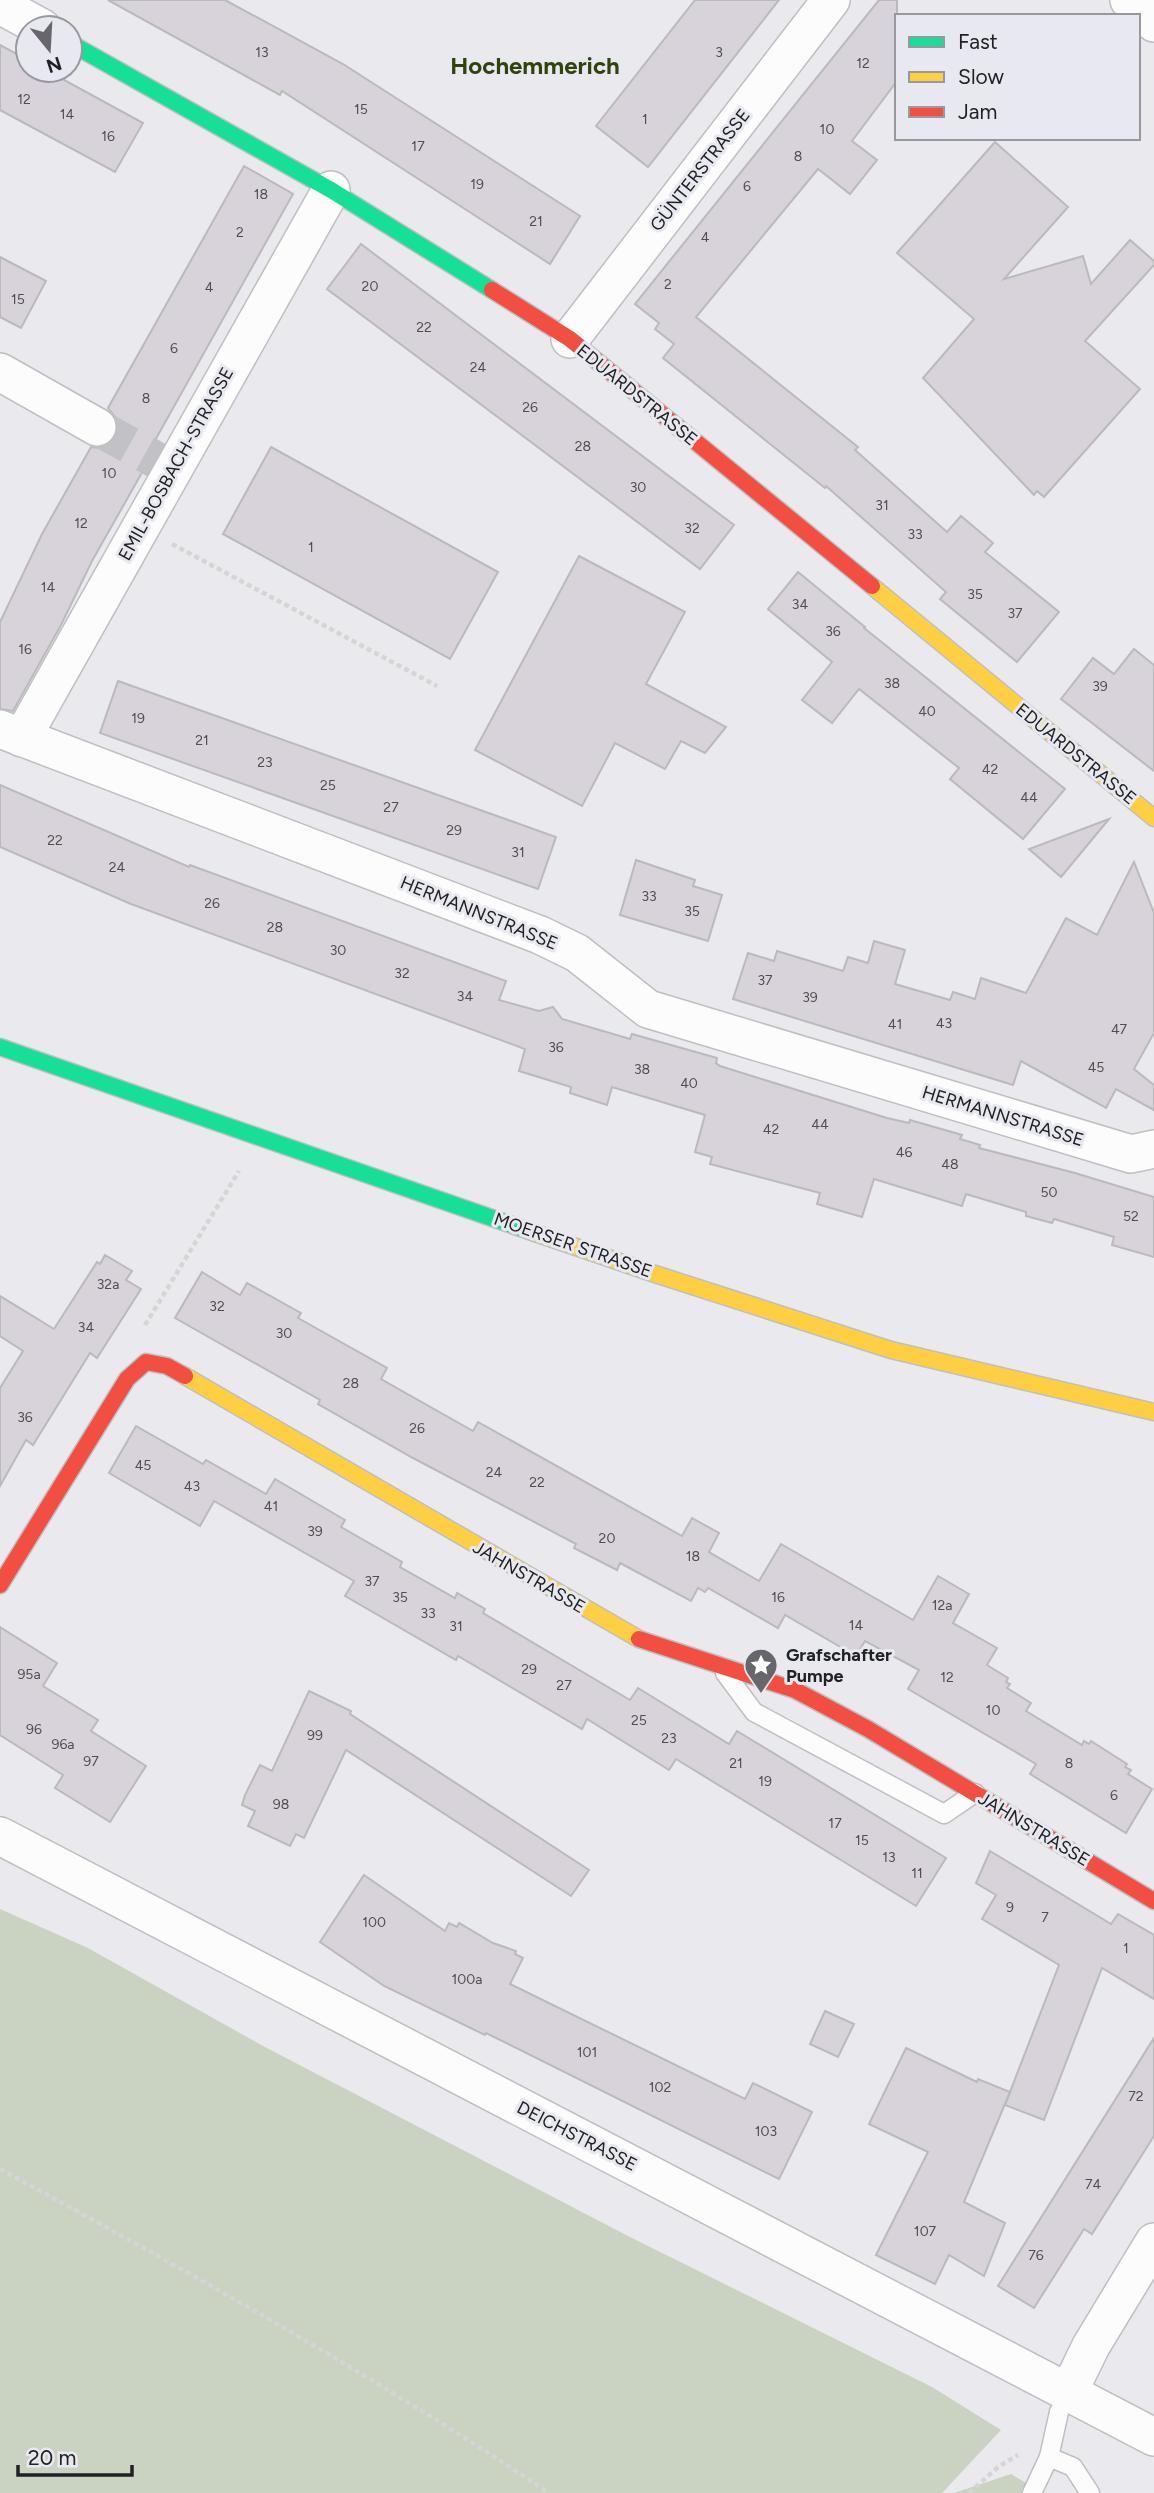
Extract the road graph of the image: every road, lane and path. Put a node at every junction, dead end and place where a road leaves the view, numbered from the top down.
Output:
1 (831, 0) edge
2 (1129, 0) edge
3 (0, 5) edge
4 (16, 14) edge
5 (1154, 23) edge
6 (84, 51) edge
7 (331, 190) junction
8 (570, 339) junction
9 (0, 372) edge
10 (97, 427) tunnel mouth
11 (141, 527) junction
12 (437, 686) dead end
13 (11, 733) edge
14 (1154, 818) edge
15 (0, 1048) edge
16 (1154, 1149) edge
17 (246, 1161) dead end
18 (146, 1362) junction
19 (1154, 1412) edge
20 (0, 1585) edge
21 (719, 1664) junction
22 (975, 1793) junction
23 (0, 1836) edge
24 (1154, 1901) edge
25 (0, 2169) edge
26 (1154, 2242) edge
27 (1069, 2391) junction
28 (1154, 2437) edge
29 (1049, 2457) junction
30 (549, 2493) edge
31 (969, 2493) edge
32 (1032, 2493) edge
33 (1090, 2493) edge

1 - 8 street, GÜNTERSTRASSE
2 - 5 street
3 - 4 street
6 - 7 street, EDUARDSTRASSE
7 - 8 street, EDUARDSTRASSE
7 - 11 street, EMIL-BOSBACH-STRASSE
8 - 14 street, EDUARDSTRASSE
9 - 10 street
11 - 12 path
11 - 13 street, EMIL-BOSBACH-STRASSE
13 - 16 street, HERMANNSTRASSE
15 - 19 street, MOERSER STRASSE
17 - 18 path
18 - 20 street
18 - 21 street, JAHNSTRASSE
21 - 22 street, JAHNSTRASSE
21 - 22 lane
22 - 24 street, JAHNSTRASSE
23 - 27 street, DEICHSTRASSE
25 - 30 path
26 - 27 street
27 - 28 street, DEICHSTRASSE
27 - 29 lane
29 - 31 path
29 - 32 lane
29 - 33 lane

